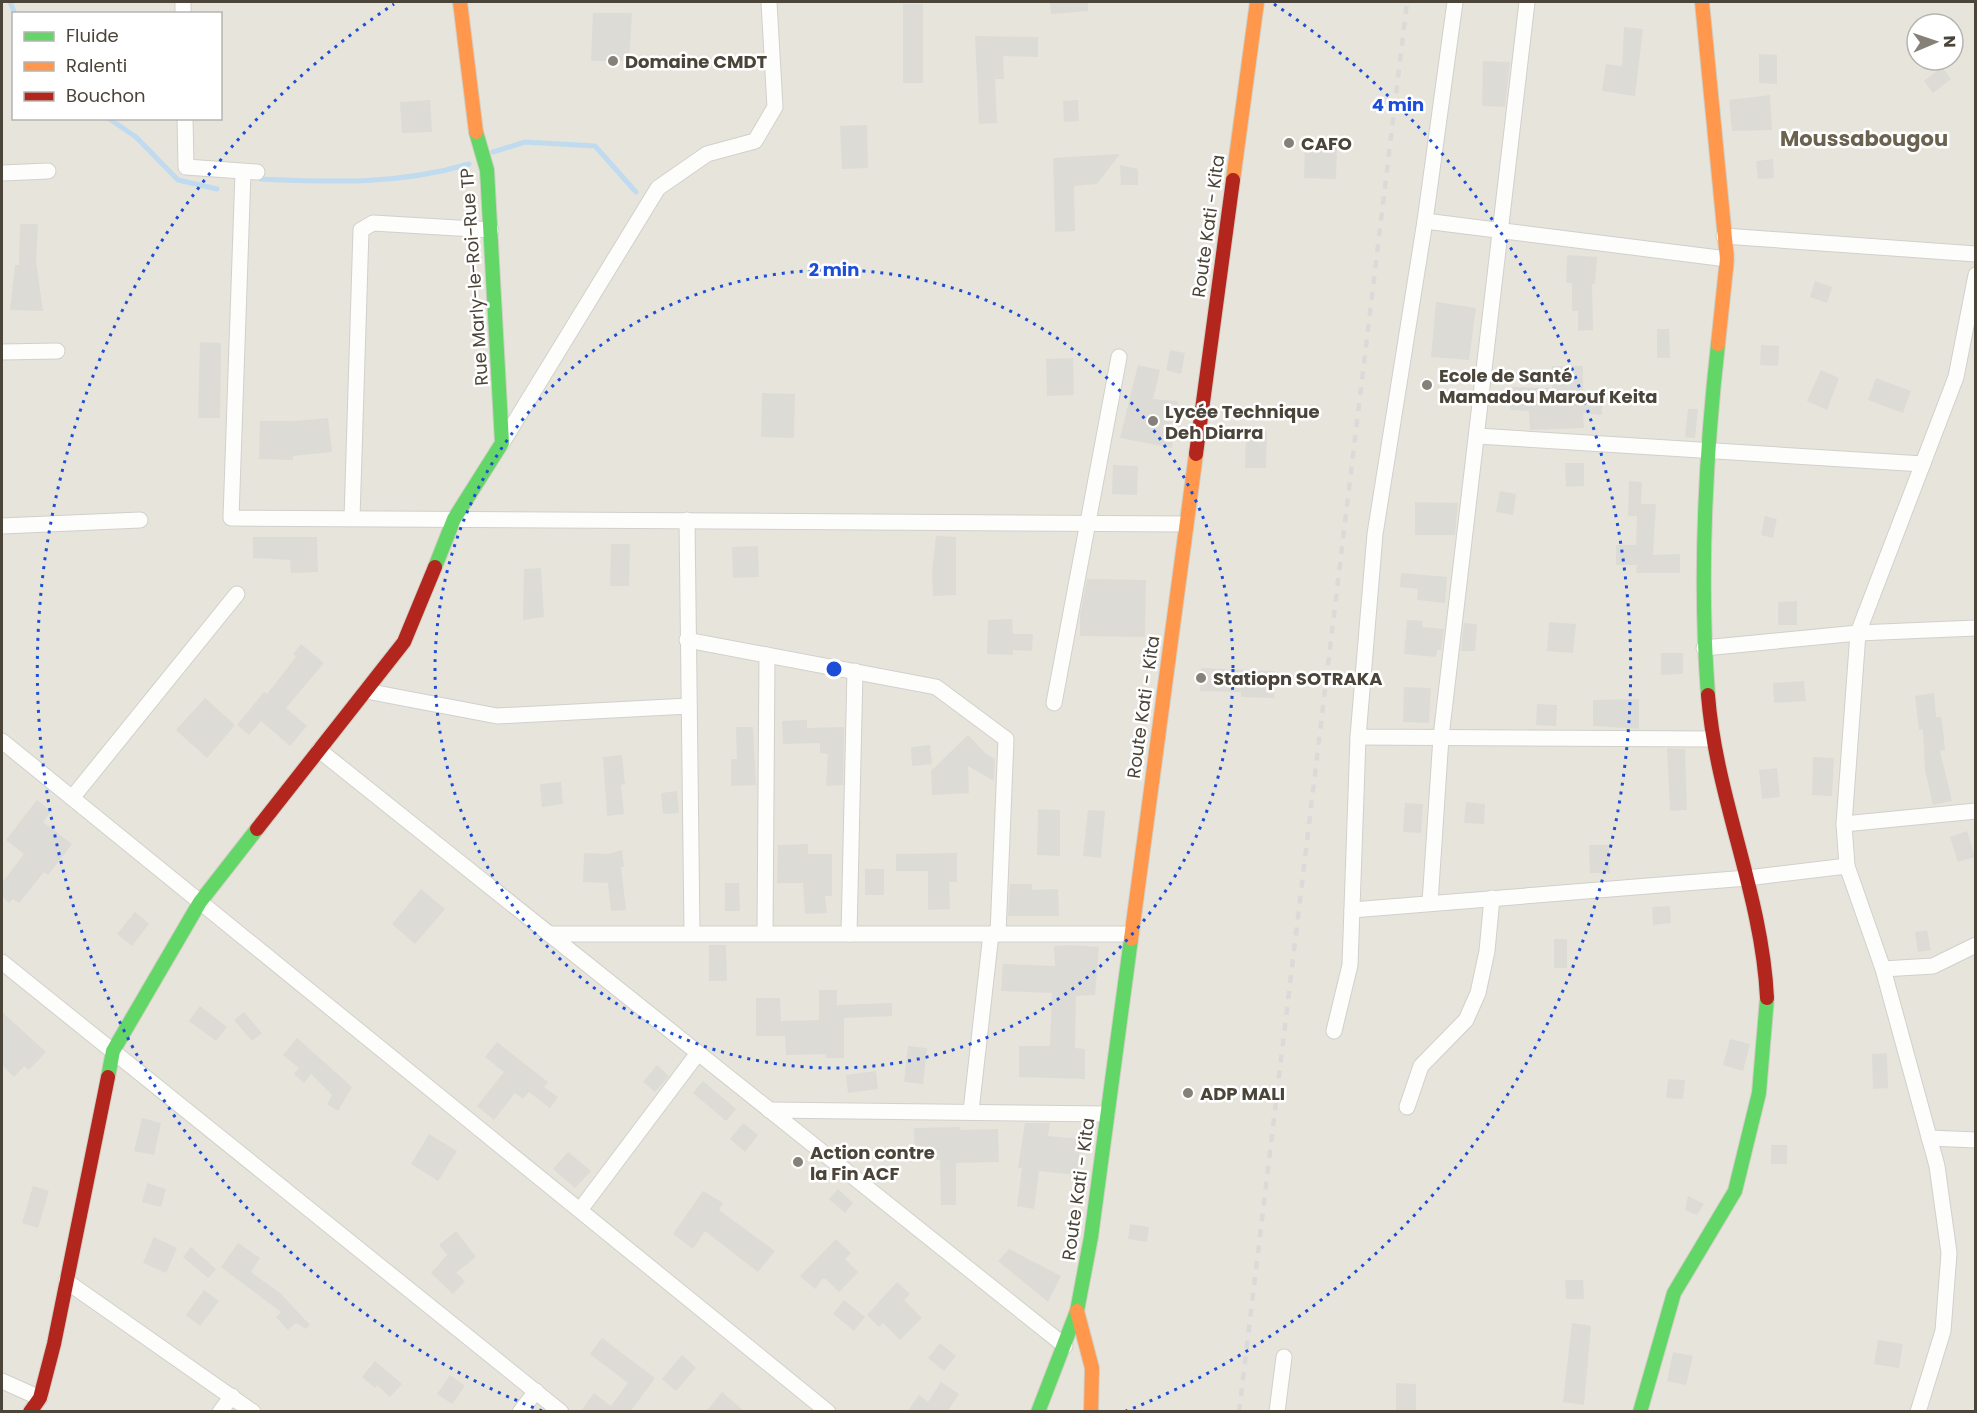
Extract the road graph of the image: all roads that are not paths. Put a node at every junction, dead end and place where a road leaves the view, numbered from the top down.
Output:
1 (460, 2) edge
2 (769, 2) edge
3 (1257, 2) edge
4 (1455, 2) edge
5 (1527, 2) edge
6 (1702, 2) edge
7 (185, 120) edge
8 (48, 171) dead end
9 (2, 173) edge
10 (1425, 220) junction
11 (491, 230) junction
12 (1500, 230) junction
13 (1724, 236) junction
14 (1976, 254) edge
15 (1727, 260) junction
16 (1976, 275) edge
17 (57, 351) dead end
18 (2, 352) edge
19 (1119, 357) dead end
20 (1476, 436) junction
21 (502, 443) junction
22 (1706, 450) junction
23 (1923, 464) junction
24 (352, 518) junction
25 (454, 519) junction
26 (140, 520) dead end
27 (687, 520) junction
28 (1088, 523) junction
29 (1186, 524) junction
30 (2, 526) edge
31 (237, 594) dead end
32 (1976, 628) edge
33 (1858, 633) junction
34 (687, 640) junction
35 (1704, 648) junction
36 (767, 655) junction
37 (855, 671) junction
38 (366, 691) junction
39 (1054, 703) dead end
40 (688, 706) junction
41 (1358, 736) junction
42 (1442, 737) junction
43 (1711, 739) junction
44 (2, 741) edge
45 (319, 750) junction
46 (72, 798) junction
47 (1976, 811) edge
48 (1844, 824) junction
49 (1847, 866) junction
50 (1748, 878) junction
51 (1491, 898) junction
52 (200, 902) junction
53 (1430, 903) junction
54 (1352, 910) junction
55 (692, 932) junction
56 (765, 933) junction
57 (549, 934) junction
58 (849, 934) junction
59 (995, 934) junction
60 (1130, 934) junction
61 (1976, 945) edge
62 (2, 962) edge
63 (1883, 969) junction
64 (1334, 1032) dead end
65 (112, 1051) junction
66 (698, 1053) junction
67 (1407, 1107) dead end
68 (769, 1110) junction
69 (970, 1111) junction
70 (1107, 1114) junction
71 (1929, 1138) junction
72 (1976, 1140) edge
73 (580, 1210) junction
74 (66, 1281) junction
75 (1077, 1311) junction
76 (1065, 1346) junction
77 (1284, 1357) dead end
78 (2, 1382) edge
79 (536, 1391) junction
80 (232, 1396) junction
81 (40, 1398) junction
82 (30, 1412) edge
83 (220, 1412) edge
84 (253, 1412) edge
85 (520, 1412) edge
86 (561, 1412) edge
87 (828, 1412) edge
88 (1038, 1412) edge
89 (1090, 1412) edge
90 (1277, 1412) edge
91 (1640, 1412) edge
92 (1918, 1412) edge

1 - 11 street, Rue Marly-le-Roi-Rue TP
2 - 21 street
3 - 29 street, Route Kati - Kita
4 - 10 street
5 - 12 street
6 - 13 street
7 - 24 street
8 - 9 street
10 - 12 street
10 - 41 street
11 - 21 street, Rue Marly-le-Roi-Rue TP
11 - 24 street
12 - 15 street
12 - 20 street
13 - 14 street
13 - 15 street
15 - 22 street
16 - 23 street
17 - 18 street
19 - 28 street
20 - 22 street
20 - 42 street
21 - 25 street
22 - 23 street
22 - 35 street
23 - 33 street
24 - 25 street
25 - 27 street
25 - 38 street
26 - 30 street
27 - 28 street
27 - 34 street
28 - 29 street
28 - 39 street
29 - 60 street, Route Kati - Kita
31 - 46 street
32 - 33 street
33 - 35 street
33 - 48 street
34 - 36 street
34 - 40 street
35 - 43 street
36 - 37 street
36 - 56 street
37 - 58 street
37 - 59 street
38 - 40 street
38 - 45 street
40 - 55 street
41 - 42 street
41 - 54 street
42 - 43 street
42 - 53 street
43 - 50 street
44 - 46 street
45 - 52 street
45 - 57 street
46 - 52 street
47 - 48 street
48 - 49 street
49 - 50 street
49 - 63 street
50 - 51 street
50 - 91 street
51 - 53 street
51 - 67 street
52 - 65 street
52 - 73 street
53 - 54 street
54 - 64 street
55 - 56 street
55 - 57 street
56 - 58 street
57 - 66 street
58 - 59 street
59 - 60 street
59 - 69 street
60 - 70 street, Route Kati - Kita
61 - 63 street
62 - 65 street
63 - 71 street
65 - 74 street
65 - 79 street
66 - 68 street
66 - 73 street
68 - 69 street
68 - 76 street
69 - 70 street
70 - 75 street, Route Kati - Kita
71 - 72 street
71 - 92 street
73 - 87 street
74 - 80 street
74 - 81 street
75 - 76 street, Route Kati - Kita
75 - 89 street
76 - 88 street, Route Kati - Kita
77 - 90 street
78 - 81 street
79 - 85 street
79 - 86 street
80 - 83 street
80 - 84 street
81 - 82 street

